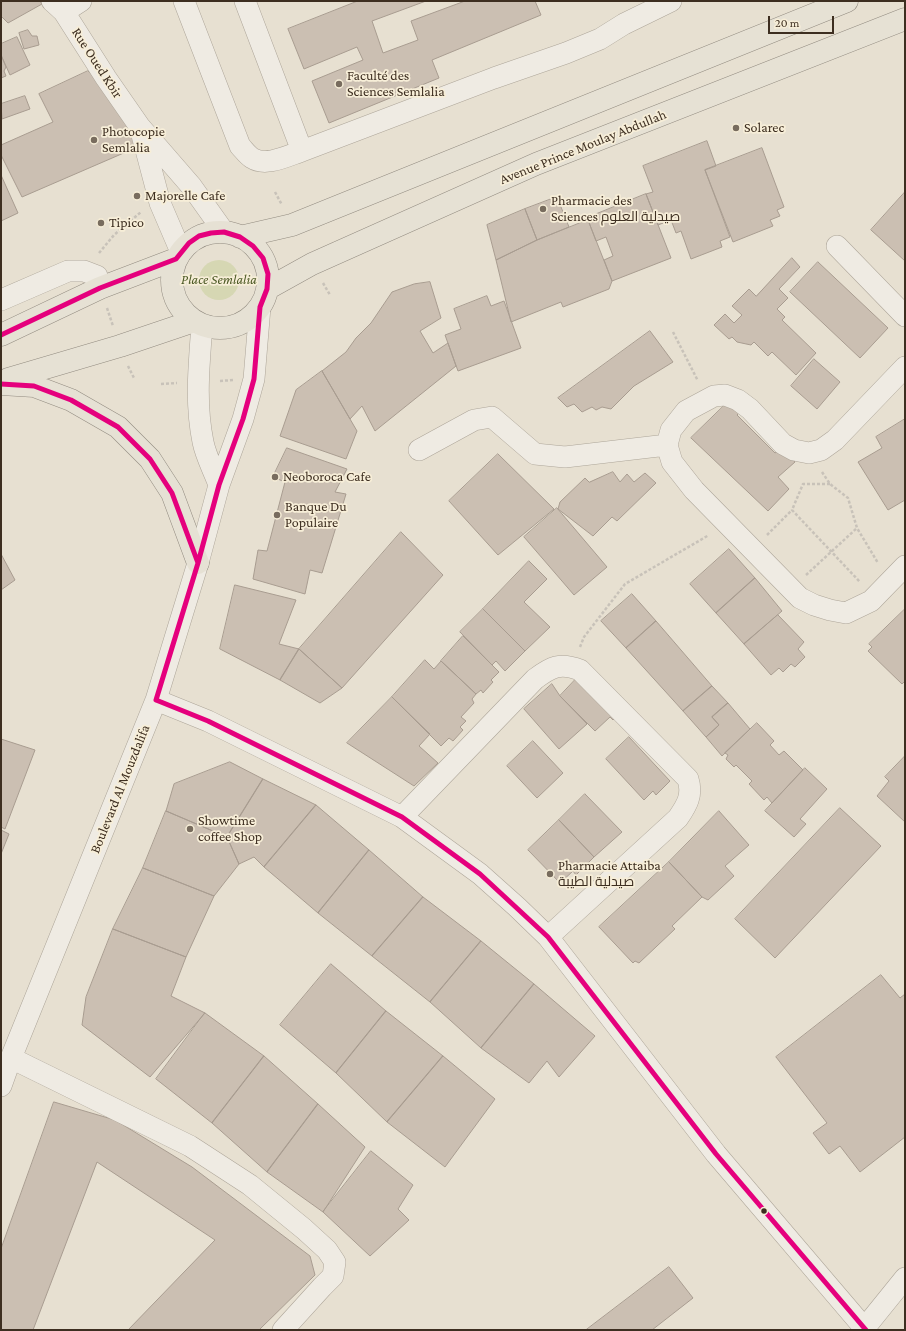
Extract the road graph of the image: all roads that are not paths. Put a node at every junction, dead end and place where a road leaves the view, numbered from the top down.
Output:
1 (184, 1) edge
2 (246, 1) edge
3 (671, 1) edge
4 (847, 1) edge
5 (66, 5) edge
6 (905, 20) edge
7 (140, 127) junction
8 (302, 151) junction
9 (232, 234) junction
10 (837, 246) dead end
11 (179, 256) junction
12 (100, 288) junction
13 (264, 298) junction
14 (1, 300) edge
15 (905, 316) edge
16 (198, 323) junction
17 (1, 335) edge
18 (905, 367) edge
19 (1, 382) edge
20 (667, 445) junction
21 (419, 450) dead end
22 (219, 485) junction
23 (198, 563) junction
24 (905, 566) edge
25 (156, 700) junction
26 (402, 817) junction
27 (548, 937) junction
28 (11, 1058) junction
29 (1, 1086) edge
30 (905, 1278) edge
31 (864, 1329) edge
32 (283, 1330) edge

1 - 8 street
2 - 8 street
3 - 8 street
4 - 9 main road
5 - 7 street, Rue Oued Kbir
6 - 13 main road, Avenue Prince Moulay Abdullah
7 - 9 street, Rue Oued Kbir
7 - 11 street, Rue Oued Kbir
9 - 11 main road
9 - 13 main road
10 - 15 street
11 - 12 main road
11 - 16 main road
12 - 14 street
12 - 17 main road
13 - 16 main road
13 - 22 street, Boulevard Al Mouzdalifa
16 - 19 main road
16 - 22 street
18 - 20 street
19 - 23 main road
20 - 21 street
20 - 24 street
22 - 23 street, Boulevard Al Mouzdalifa
23 - 25 street, Boulevard Al Mouzdalifa
25 - 26 street
25 - 28 street, Boulevard Al Mouzdalifa
26 - 27 street
26 - 27 street
27 - 31 street
28 - 29 street, Boulevard Al Mouzdalifa
28 - 32 street
30 - 31 street

